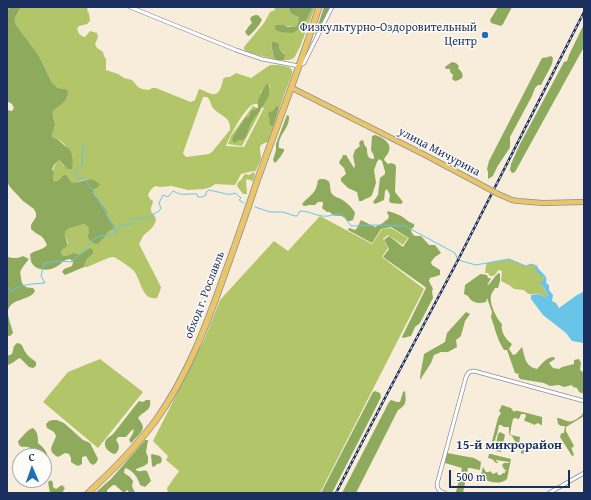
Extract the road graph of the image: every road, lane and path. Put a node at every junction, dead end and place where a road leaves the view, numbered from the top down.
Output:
1 (130, 7) edge
2 (143, 7) edge
3 (319, 7) edge
4 (332, 7) edge
5 (144, 13) junction
6 (299, 66) junction
7 (295, 78) junction
8 (292, 88) junction
9 (298, 92) junction
10 (289, 95) junction
11 (584, 202) edge
12 (584, 401) edge
13 (584, 473) edge
14 (88, 493) edge
15 (445, 493) edge
16 (549, 493) edge

1 - 5 street
2 - 5 street
3 - 6 highway, обход г. Рославль
4 - 6 street
5 - 6 street
6 - 7 highway, обход г. Рославль
7 - 8 highway, обход г. Рославль
7 - 9 main road
8 - 9 main road, улица Мичурина
8 - 10 highway, обход г. Рославль
9 - 10 main road
9 - 11 main road, улица Мичурина, bridge
10 - 14 highway, обход г. Рославль
12 - 15 street
13 - 16 street

